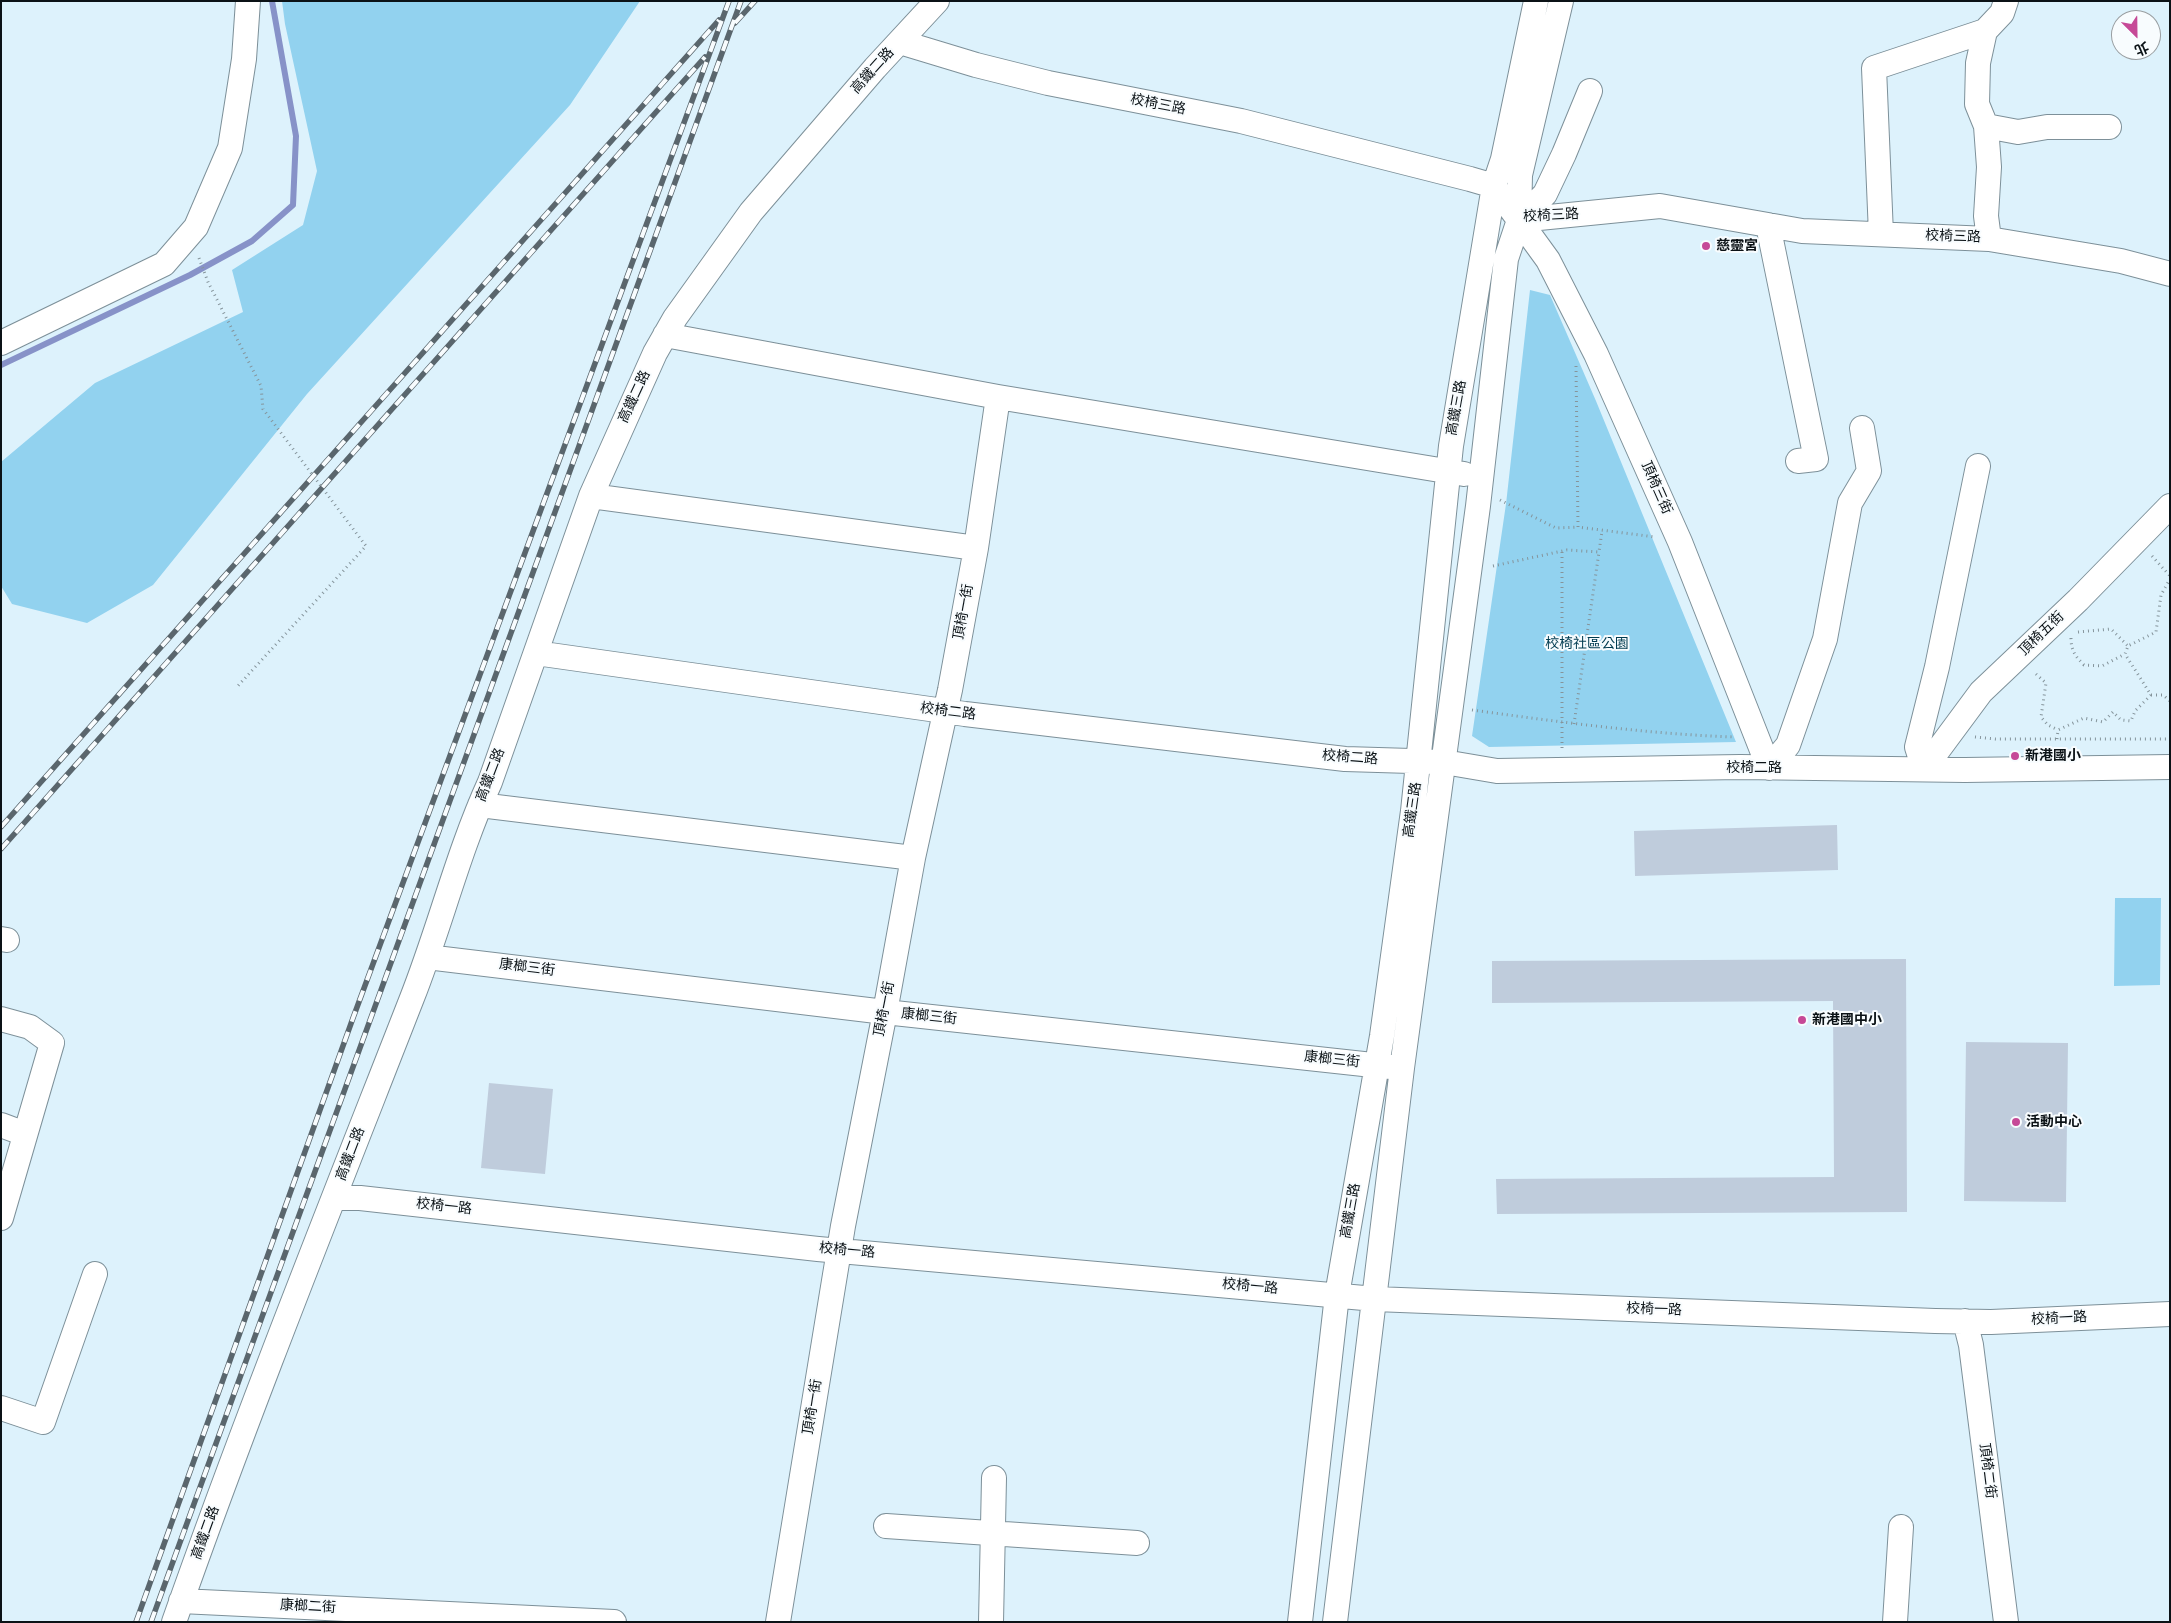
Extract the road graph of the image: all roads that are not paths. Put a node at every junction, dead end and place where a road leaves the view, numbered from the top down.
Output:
1 (248, 1) edge
2 (937, 1) edge
3 (1536, 1) edge
4 (1560, 1) edge
5 (2006, 1) edge
6 (1986, 31) junction
7 (900, 42) junction
8 (1590, 91) dead end
9 (1986, 126) junction
10 (2109, 127) dead end
11 (1494, 186) junction
12 (1519, 220) junction
13 (1768, 225) junction
14 (1881, 234) junction
15 (1989, 239) junction
16 (2170, 274) edge
17 (665, 335) junction
18 (1, 343) edge
19 (998, 397) junction
20 (1862, 428) dead end
21 (1798, 461) dead end
22 (1978, 466) dead end
23 (1448, 471) junction
24 (1481, 478) junction
25 (590, 496) junction
26 (2170, 506) edge
27 (976, 548) junction
28 (536, 653) junction
29 (944, 711) junction
30 (1419, 762) junction
31 (1444, 762) junction
32 (2170, 767) edge
33 (1769, 768) junction
34 (1924, 769) junction
35 (480, 805) junction
36 (913, 858) junction
37 (427, 957) junction
38 (885, 1012) junction
39 (1, 1019) edge
40 (1376, 1065) junction
41 (1402, 1068) junction
42 (1, 1125) edge
43 (25, 1134) junction
44 (334, 1198) junction
45 (1, 1218) edge
46 (839, 1250) junction
47 (95, 1274) dead end
48 (1337, 1295) junction
49 (1375, 1299) junction
50 (2170, 1314) edge
51 (1965, 1322) junction
52 (1, 1408) edge
53 (994, 1478) dead end
54 (886, 1526) dead end
55 (1901, 1527) dead end
56 (994, 1532) junction
57 (1137, 1543) dead end
58 (178, 1611) edge
59 (614, 1622) edge
60 (778, 1622) edge
61 (991, 1622) edge
62 (1300, 1622) edge
63 (1335, 1622) edge
64 (1895, 1622) edge
65 (2006, 1622) edge

1 - 18 street
2 - 7 street, 高鐵二路
3 - 11 street, 高鐵三路
4 - 12 street, 高鐵三路
5 - 6 street
6 - 9 street
6 - 14 street
7 - 11 street, 校椅三路
7 - 17 street, 高鐵二路
8 - 12 street
9 - 10 street
9 - 15 street
11 - 12 street, 校椅三路
11 - 23 street, 高鐵三路
12 - 13 street, 校椅三路
12 - 24 street, 高鐵三路
12 - 33 street, 頂椅三街
13 - 14 street, 校椅三路
13 - 21 street
14 - 15 street, 校椅三路
15 - 16 street, 校椅三路
17 - 19 street
17 - 25 street, 高鐵二路
19 - 23 street
19 - 27 street, 頂椅一街
20 - 33 street
22 - 34 street
23 - 24 street
23 - 30 street, 高鐵三路
24 - 31 street, 高鐵三路
25 - 27 street
25 - 28 street, 高鐵二路
26 - 34 street, 頂椅五街
27 - 29 street, 頂椅一街
28 - 29 street, 校椅二路
28 - 35 street, 高鐵二路
29 - 30 street, 校椅二路
29 - 36 street, 頂椅一街
30 - 31 street, 校椅二路
30 - 40 street, 高鐵三路
31 - 33 street, 校椅二路
31 - 41 street, 高鐵三路
32 - 34 street, 校椅二路
33 - 34 street, 校椅二路
35 - 36 street
35 - 37 street, 高鐵二路
36 - 38 street, 頂椅一街
37 - 38 street, 康榔三街
37 - 44 street, 高鐵二路
38 - 40 street, 康榔三街
38 - 46 street, 頂椅一街
39 - 43 street
40 - 41 street, 康榔三街
40 - 48 street, 高鐵三路
41 - 49 street, 高鐵三路
42 - 43 street
43 - 45 street
44 - 46 street, 校椅一路
44 - 58 street, 高鐵二路
46 - 48 street, 校椅一路
46 - 60 street, 頂椅一街
47 - 52 street
48 - 49 street, 校椅一路
48 - 62 street, 高鐵三路
49 - 51 street, 校椅一路
49 - 63 street, 高鐵三路
50 - 51 street, 校椅一路
51 - 65 street, 頂椅二街
53 - 56 street
54 - 56 street
55 - 64 street
56 - 57 street
56 - 61 street
58 - 59 street, 康榔二街

